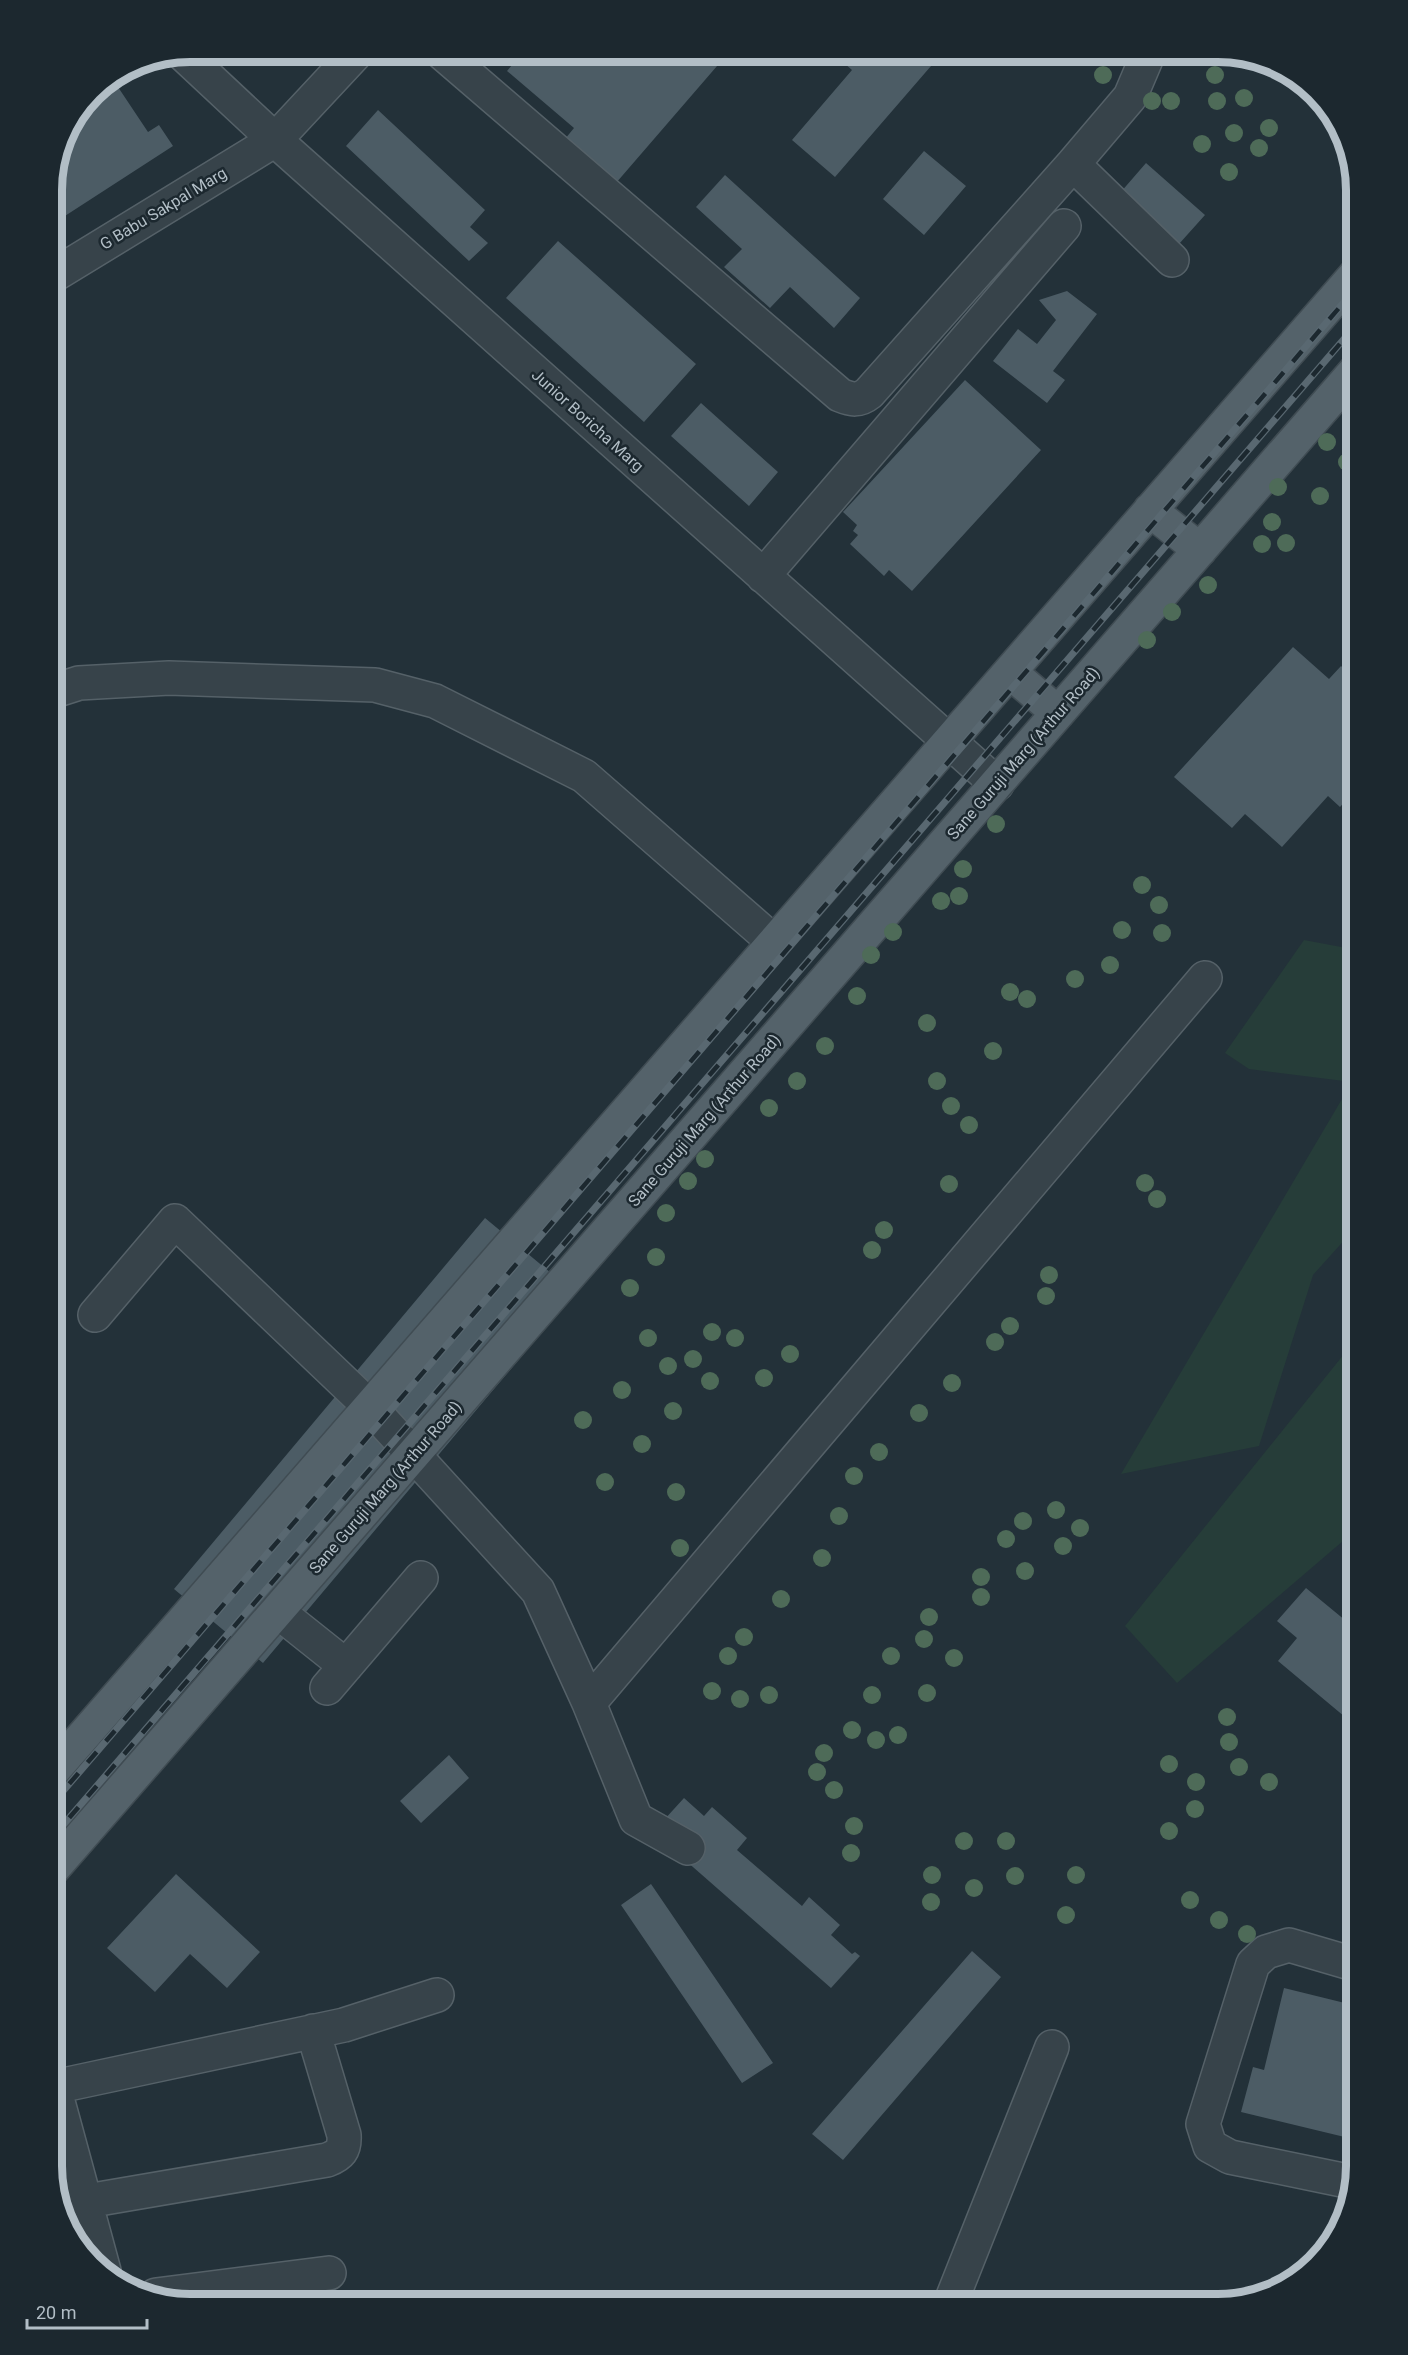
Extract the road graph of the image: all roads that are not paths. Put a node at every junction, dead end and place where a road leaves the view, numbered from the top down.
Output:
1 (192, 62) edge
2 (348, 62) edge
3 (453, 62) edge
4 (1145, 62) edge
5 (275, 140) junction
6 (1073, 164) junction
7 (1064, 226) dead end
8 (1172, 260) dead end
9 (62, 270) edge
10 (1346, 297) edge
11 (1346, 382) edge
12 (1150, 510) junction
13 (1200, 550) junction
14 (762, 576) junction
15 (1010, 672) junction
16 (62, 688) edge
17 (1058, 713) junction
18 (948, 742) junction
19 (997, 784) junction
20 (774, 942) junction
21 (1205, 978) dead end
22 (95, 1315) dead end
23 (370, 1407) junction
24 (413, 1454) junction
25 (421, 1578) dead end
26 (277, 1611) junction
27 (589, 1703) junction
28 (62, 1760) edge
29 (688, 1848) dead end
30 (62, 1858) edge
31 (1346, 1962) edge
32 (436, 1995) dead end
33 (313, 2031) junction
34 (1052, 2047) dead end
35 (62, 2086) edge
36 (62, 2120) edge
37 (1345, 2181) edge
38 (87, 2201) junction
39 (101, 2258) edge
40 (329, 2273) dead end
41 (177, 2292) edge
42 (954, 2294) edge

1 - 5 street, Junior Boricha Marg
2 - 5 street, G Babu Sakpal Marg
3 - 6 street
4 - 6 street
5 - 9 street, G Babu Sakpal Marg
5 - 14 street, Junior Boricha Marg
6 - 8 street
7 - 14 street
10 - 12 main road
11 - 13 main road, Sane Guruji Marg (Arthur Road)
12 - 13 main road
12 - 15 main road
13 - 17 main road, Sane Guruji Marg (Arthur Road)
14 - 18 street, Junior Boricha Marg
15 - 17 main road
15 - 18 main road
16 - 20 street
17 - 19 main road, Sane Guruji Marg (Arthur Road)
18 - 19 street, Junior Boricha Marg
18 - 20 main road
19 - 24 main road, Sane Guruji Marg (Arthur Road)
20 - 23 main road
21 - 27 street
22 - 23 street
23 - 24 street
23 - 28 main road
24 - 26 main road, Sane Guruji Marg (Arthur Road)
24 - 27 street
25 - 26 street
26 - 30 main road, Sane Guruji Marg (Arthur Road)
27 - 29 street
31 - 37 street
32 - 33 street
33 - 35 street
33 - 38 street
34 - 42 street
36 - 38 street
38 - 39 street
40 - 41 street

